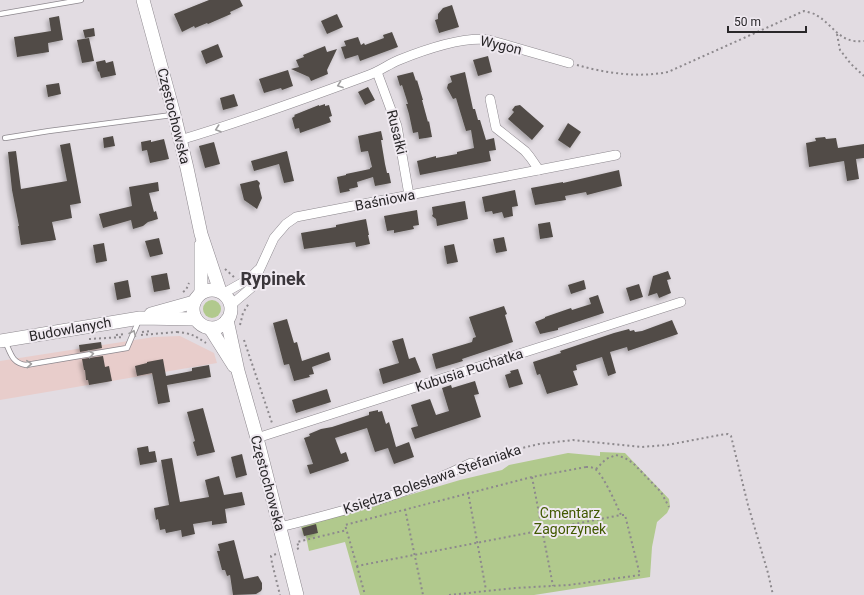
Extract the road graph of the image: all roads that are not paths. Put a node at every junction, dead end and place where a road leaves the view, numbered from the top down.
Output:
1 (81, 0) edge
2 (143, 0) edge
3 (0, 14) edge
4 (569, 63) road end
5 (377, 72) junction
6 (490, 99) dead end
7 (174, 114) junction
8 (5, 138) dead end
9 (180, 140) junction
10 (616, 155) dead end
11 (539, 170) junction
12 (410, 195) junction
13 (201, 234) junction
14 (258, 269) junction
15 (222, 292) junction
16 (198, 298) junction
17 (681, 302) dead end
18 (231, 305) junction
19 (140, 318) junction
20 (196, 319) junction
21 (227, 320) junction
22 (210, 328) junction
23 (2, 340) edge
24 (238, 371) junction
25 (257, 438) junction
26 (471, 463) road end
27 (280, 527) junction
28 (297, 595) edge

1 - 3 lane
2 - 7 main road, Częstochowska
4 - 5 street, Wygon
5 -> 9 street, Wygon
5 - 12 street, Rusałki
6 - 11 street
7 - 8 lane
7 - 9 main road, Częstochowska
9 - 13 main road, Częstochowska
10 - 11 street, Baśniowa
11 - 12 street, Baśniowa
12 - 14 street, Baśniowa
13 - 15 main road, Częstochowska
13 - 16 main road, Częstochowska
14 - 15 street, Baśniowa
14 - 18 street, Baśniowa
15 - 16 main road
15 - 18 main road
16 - 19 main road, Budowlanych
16 - 20 main road
17 - 25 street, Kubusia Puchatka
18 - 21 main road
19 - 20 main road, Budowlanych
19 - 23 main road, Budowlanych
23 -> 19 lane
20 - 22 main road
21 - 22 main road
21 - 24 main road, Częstochowska
22 - 24 main road, Częstochowska
24 - 25 main road, Częstochowska
25 - 27 main road, Częstochowska
26 - 27 street, Księdza Bolesława Stefaniaka
27 - 28 main road, Częstochowska

